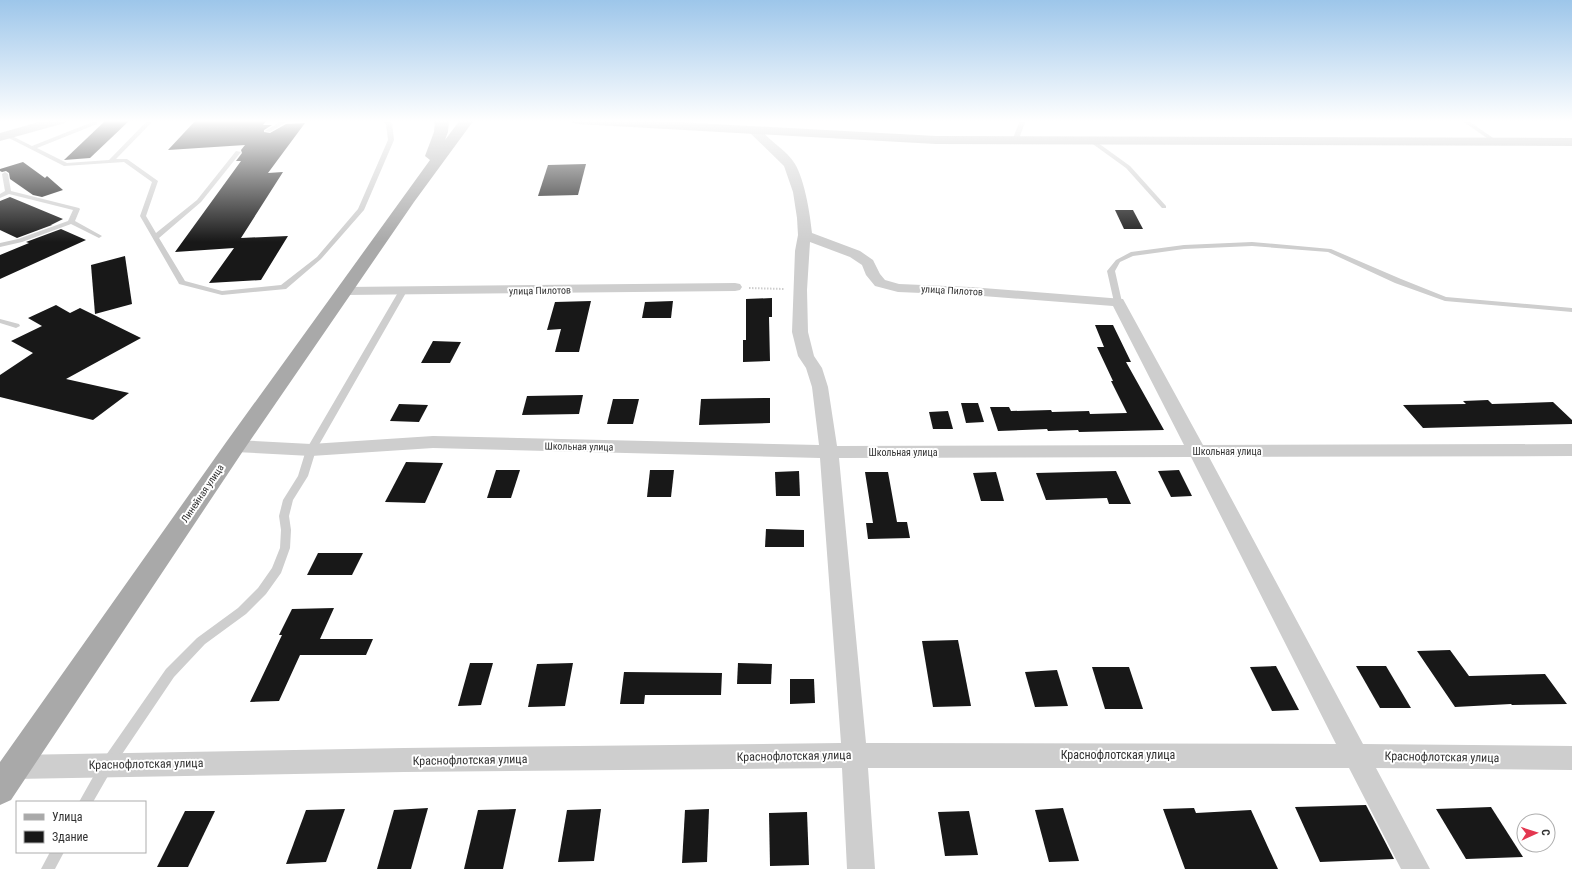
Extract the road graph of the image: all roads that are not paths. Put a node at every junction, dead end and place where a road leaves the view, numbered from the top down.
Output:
1 (57, 161) edge
2 (111, 161) joint
3 (117, 161) edge
4 (126, 161) edge
5 (231, 161) edge
6 (382, 161) edge
7 (429, 161) edge
8 (437, 161) edge
9 (786, 161) edge
10 (1119, 161) edge
11 (5, 174) dead end
12 (8, 192) junction
13 (0, 196) edge
14 (408, 199) junction
15 (1164, 208) dead end
16 (71, 222) junction
17 (805, 235) junction
18 (99, 236) dead end
19 (156, 237) junction
20 (0, 245) edge
21 (735, 287) road end
22 (345, 291) junction
23 (403, 291) junction
24 (1118, 302) junction
25 (1572, 310) edge
26 (0, 322) edge
27 (16, 326) dead end
28 (235, 446) junction
29 (311, 450) junction
30 (1572, 450) edge
31 (1198, 451) junction
32 (829, 452) junction
33 (854, 755) junction
34 (1355, 755) junction
35 (1572, 758) edge
36 (107, 765) junction
37 (15, 767) junction
38 (0, 789) edge
39 (87, 801) edge
40 (56, 853) edge
41 (48, 869) edge
42 (861, 869) edge
43 (1416, 869) edge

1 - 2 lane
2 - 3 lane
4 - 19 lane
5 - 19 lane
6 - 19 lane
7 - 14 main road
8 - 14 main road
9 - 17 street
10 - 15 lane
11 - 12 lane
12 - 13 lane
12 - 16 lane
14 - 22 main road, Линейная улица
16 - 18 lane
16 - 20 lane
17 - 24 street, улица Пилотов
17 - 32 street
21 - 23 street, улица Пилотов
22 - 23 street, улица Пилотов
22 - 28 main road, Линейная улица
23 - 29 lane
24 - 25 lane
24 - 31 street
26 - 27 lane
28 - 29 street, Школьная улица
28 - 37 main road, Линейная улица
29 - 32 street, Школьная улица
29 - 36 lane
30 - 31 street, Школьная улица
31 - 32 street, Школьная улица
31 - 34 street
32 - 33 street
33 - 34 street, Краснофлотская улица
33 - 36 street, Краснофлотская улица
33 - 42 street
34 - 35 street, Краснофлотская улица
34 - 43 street
36 - 37 street, Краснофлотская улица
36 - 39 lane
37 - 38 main road, Линейная улица
40 - 41 lane

